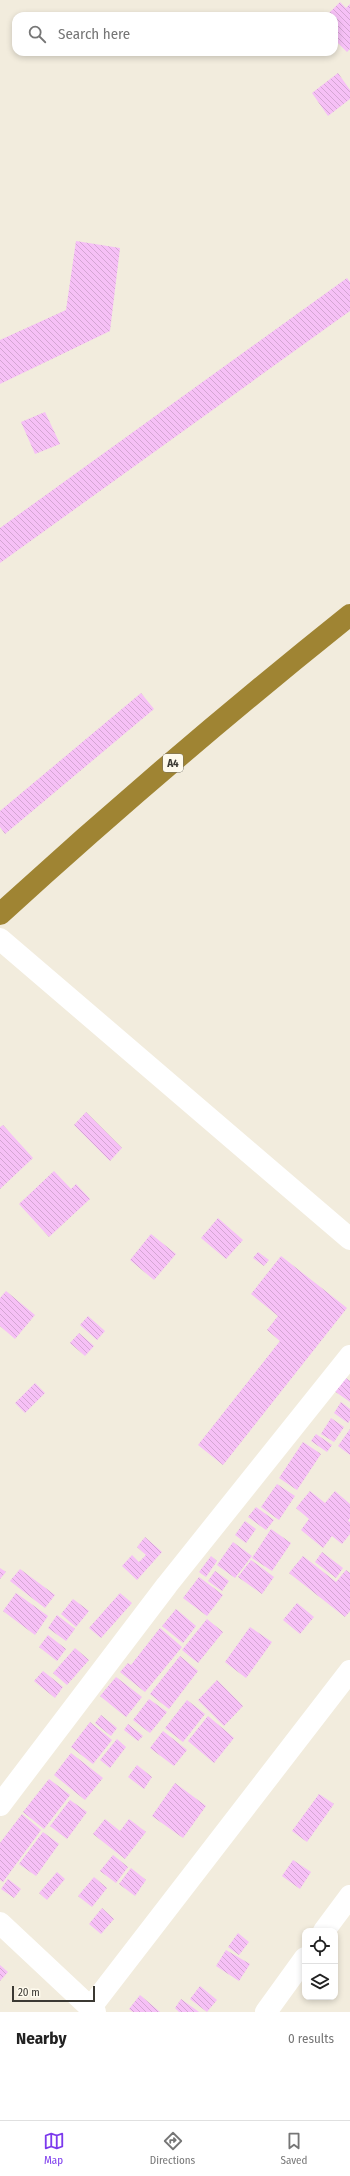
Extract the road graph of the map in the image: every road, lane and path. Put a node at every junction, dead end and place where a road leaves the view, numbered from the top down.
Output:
1 (350, 615) edge
2 (0, 914) edge
3 (0, 939) edge
4 (350, 1239) edge
5 (350, 1356) edge
6 (350, 1671) edge
7 (0, 1805) edge
8 (350, 1896) edge
9 (0, 1923) edge
10 (326, 1928) edge
11 (302, 1962) edge
12 (93, 2009) edge
13 (266, 2012) edge

1 - 2 highway, A4
3 - 4 street
5 - 7 street
6 - 12 street
8 - 10 street
9 - 12 street
11 - 13 street

